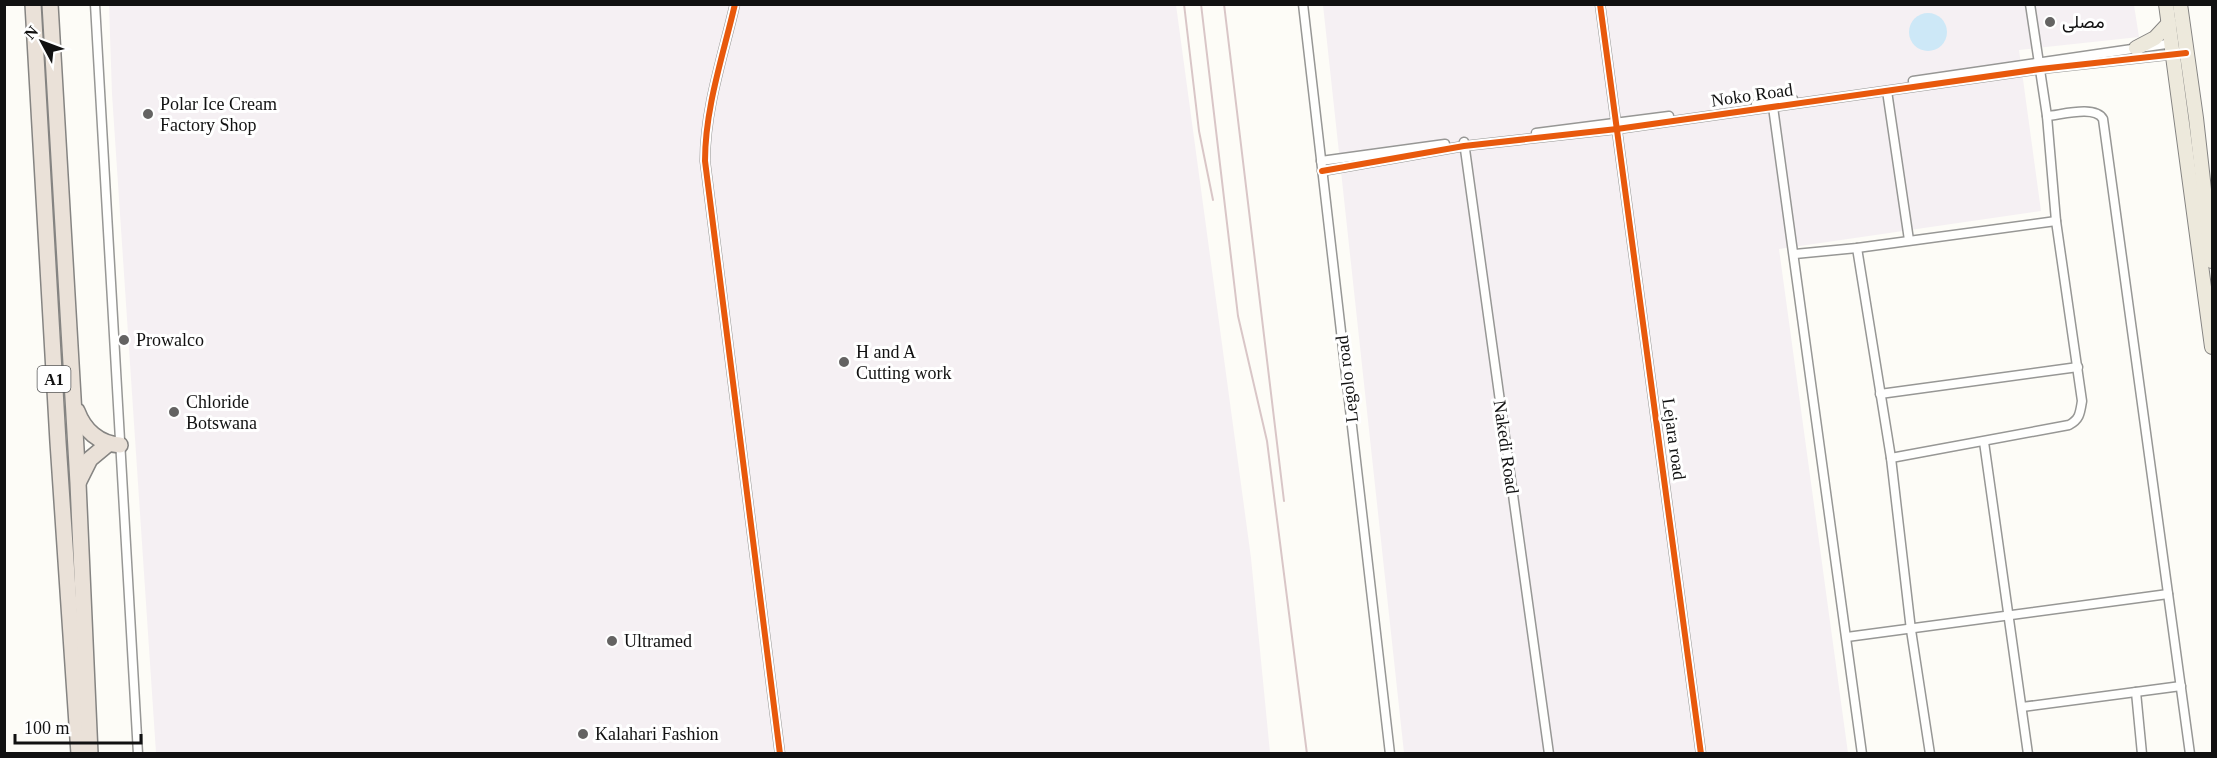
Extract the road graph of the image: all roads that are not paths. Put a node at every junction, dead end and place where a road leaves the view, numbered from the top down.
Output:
1 (33, 4) edge
2 (50, 4) edge
3 (95, 4) edge
4 (735, 4) edge
5 (1303, 4) edge
6 (1600, 4) edge
7 (2030, 4) edge
8 (2166, 4) edge
9 (2180, 4) edge
10 (2169, 23) junction
11 (2136, 48) junction
12 (2179, 48) junction
13 (2039, 65) junction
14 (1887, 91) junction
15 (1773, 107) junction
16 (2047, 116) junction
17 (1617, 126) junction
18 (1464, 144) junction
19 (1322, 166) junction
20 (2056, 221) junction
21 (1909, 240) junction
22 (1857, 248) junction
23 (1795, 254) junction
24 (2212, 261) edge
25 (2212, 347) edge
26 (2078, 368) junction
27 (72, 387) junction
28 (1880, 394) junction
29 (1984, 442) junction
30 (114, 444) junction
31 (1891, 458) junction
32 (78, 483) junction
33 (2168, 594) junction
34 (2010, 615) junction
35 (1911, 630) junction
36 (1847, 638) junction
37 (2181, 686) junction
38 (2136, 692) junction
39 (2022, 707) junction
40 (79, 753) edge
41 (90, 753) edge
42 (138, 753) edge
43 (780, 753) edge
44 (1390, 753) edge
45 (1549, 753) edge
46 (1701, 753) edge
47 (1862, 753) edge
48 (1929, 753) edge
49 (2028, 753) edge
50 (2142, 753) edge
51 (2190, 753) edge

1 - 40 highway, A1
2 - 27 highway, A1
3 - 30 street
4 - 43 street
5 - 19 street, Legolo road
6 - 17 street, Lejara road
7 - 13 street
8 - 10 main road
9 - 12 main road
10 - 11 main road
10 - 12 main road
11 - 12 street
11 - 13 street
12 - 13 street, Noko Road
12 - 24 main road
12 - 25 main road
13 - 14 street, Noko Road
13 - 16 street
13 - 17 street
14 - 15 street, Noko Road
14 - 21 street
15 - 17 street, Noko Road
15 - 23 street
16 - 20 street
16 - 33 street
17 - 18 street, Noko Road
17 - 46 street, Lejara road
18 - 19 street, Noko Road
18 - 45 street, Nakedi Road
19 - 44 street, Legolo road
20 - 21 street
20 - 26 street
21 - 22 street
22 - 23 street
22 - 28 street
23 - 36 street
26 - 28 street
26 - 29 street
27 - 30 highway
27 - 32 highway, A1
28 - 31 street
29 - 31 street
29 - 34 street
30 - 32 highway
30 - 42 street
31 - 35 street
32 - 41 highway, A1
33 - 34 street
33 - 37 street
34 - 35 street
34 - 39 street
35 - 36 street
35 - 48 street
36 - 47 street
37 - 38 street
37 - 51 street
38 - 39 street
38 - 50 street
39 - 49 street

